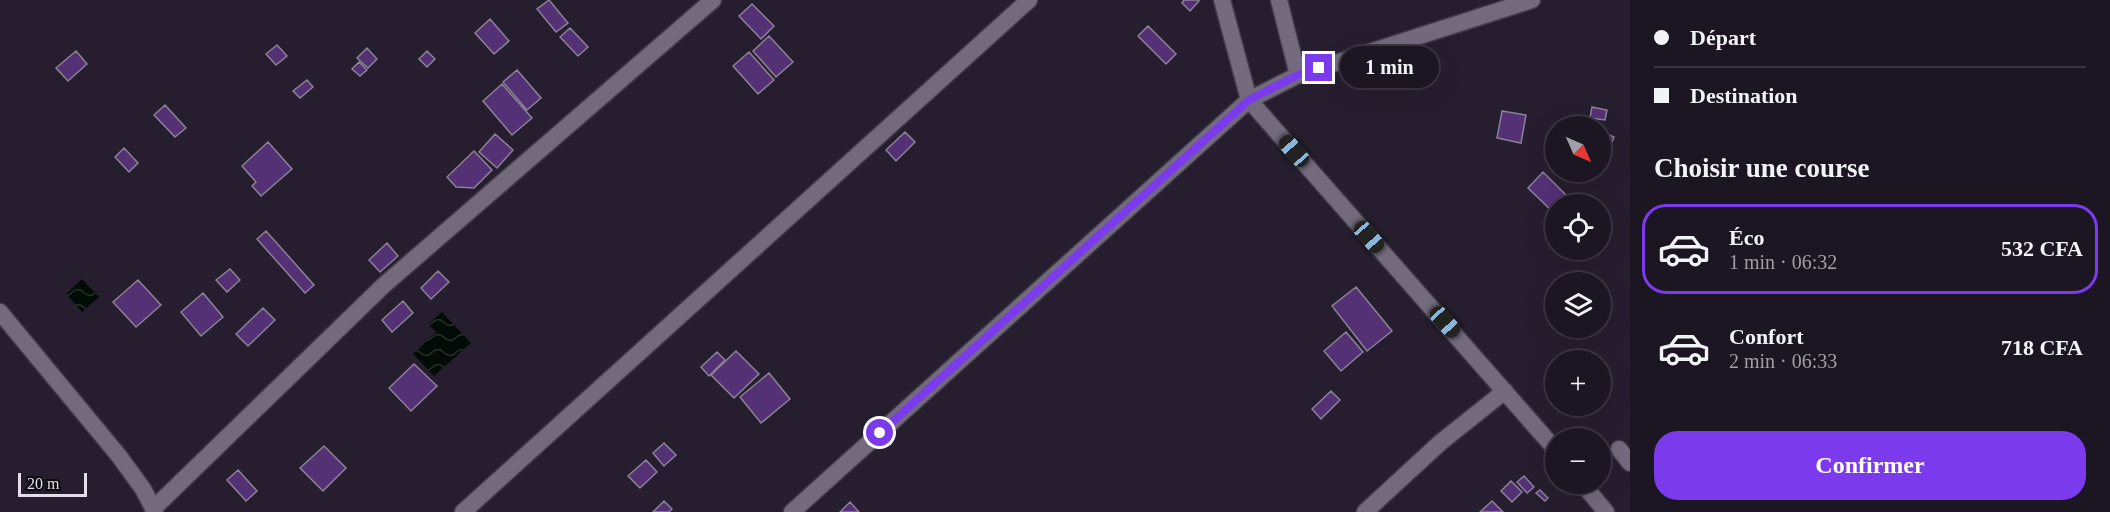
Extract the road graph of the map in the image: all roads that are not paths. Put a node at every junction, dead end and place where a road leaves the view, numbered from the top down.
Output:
1 (713, 0) edge
2 (1029, 0) edge
3 (1222, 0) edge
4 (1279, 0) edge
5 (1532, 0) edge
6 (1298, 75) junction
7 (1249, 100) junction
8 (0, 312) edge
9 (1505, 391) junction
10 (1545, 437) edge
11 (1619, 449) dead end
12 (1630, 463) edge
13 (1591, 494) edge
14 (154, 510) edge
15 (463, 512) edge
16 (792, 512) edge
17 (1365, 512) edge
18 (1606, 512) edge

1 - 14 street
2 - 15 street
3 - 7 street
4 - 6 street
5 - 6 street
6 - 7 street
7 - 9 street
7 - 16 street
8 - 14 street
9 - 10 street
9 - 17 street
11 - 12 street
13 - 18 street

